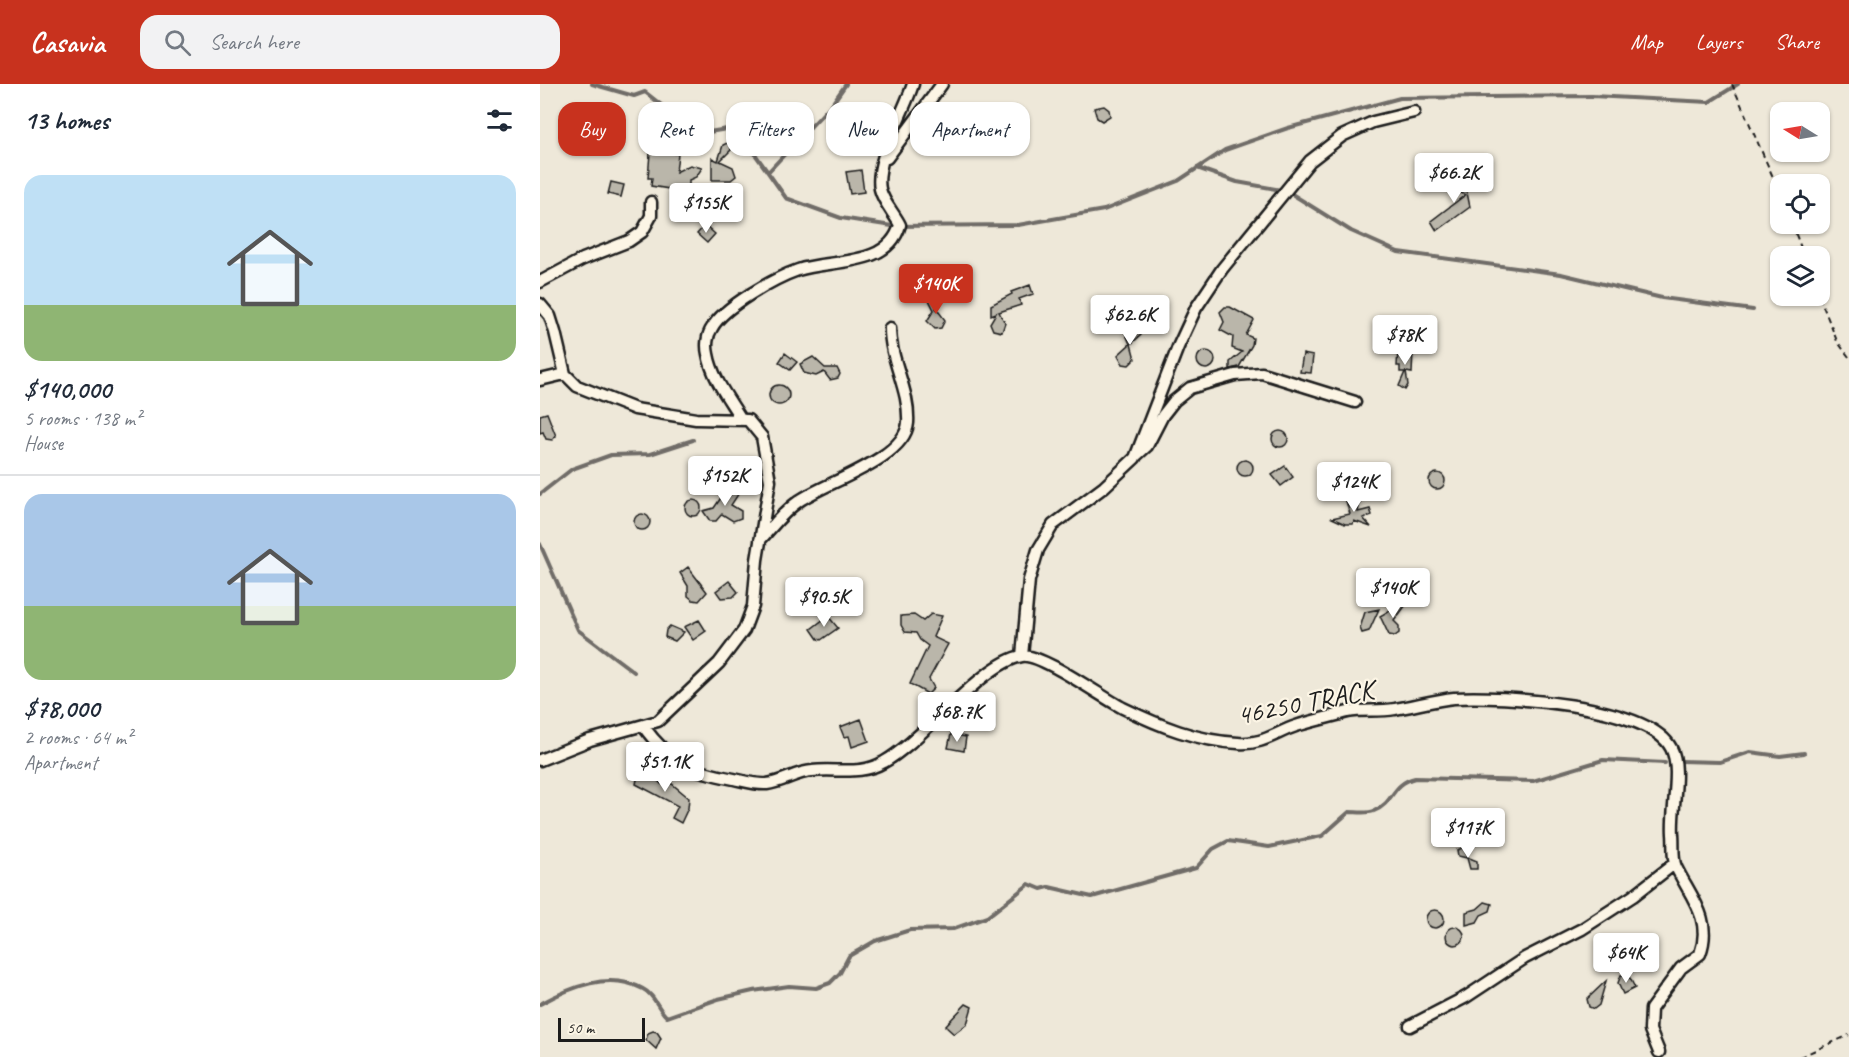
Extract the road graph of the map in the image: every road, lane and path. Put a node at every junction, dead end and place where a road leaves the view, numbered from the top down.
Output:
1 (913, 84) edge
2 (942, 84) edge
3 (1732, 84) edge
4 (1414, 112) dead end
5 (880, 168) junction
6 (1772, 174) edge
7 (651, 202) dead end
8 (540, 282) edge
9 (540, 304) edge
10 (1823, 306) edge
11 (890, 328) dead end
12 (1849, 357) edge
13 (565, 374) junction
14 (540, 380) edge
15 (1355, 402) dead end
16 (741, 419) junction
17 (1135, 458) junction
18 (760, 540) junction
19 (1022, 656) junction
20 (644, 727) junction
21 (540, 759) edge
22 (1674, 864) junction
23 (1410, 1026) dead end
24 (1849, 1035) edge
25 (1659, 1052) dead end
26 (1800, 1057) edge

1 - 5 street
2 - 5 street
3 - 6 path
4 - 17 street
5 - 16 street
7 - 8 street
9 - 13 street
10 - 12 path
11 - 18 street
13 - 14 street
13 - 16 street
15 - 17 street
16 - 18 street
17 - 19 street
18 - 20 street
19 - 20 street
19 - 22 street, 46250 TRACK
20 - 21 street
22 - 23 street
22 - 25 street, 46250 TRACK
24 - 26 path

